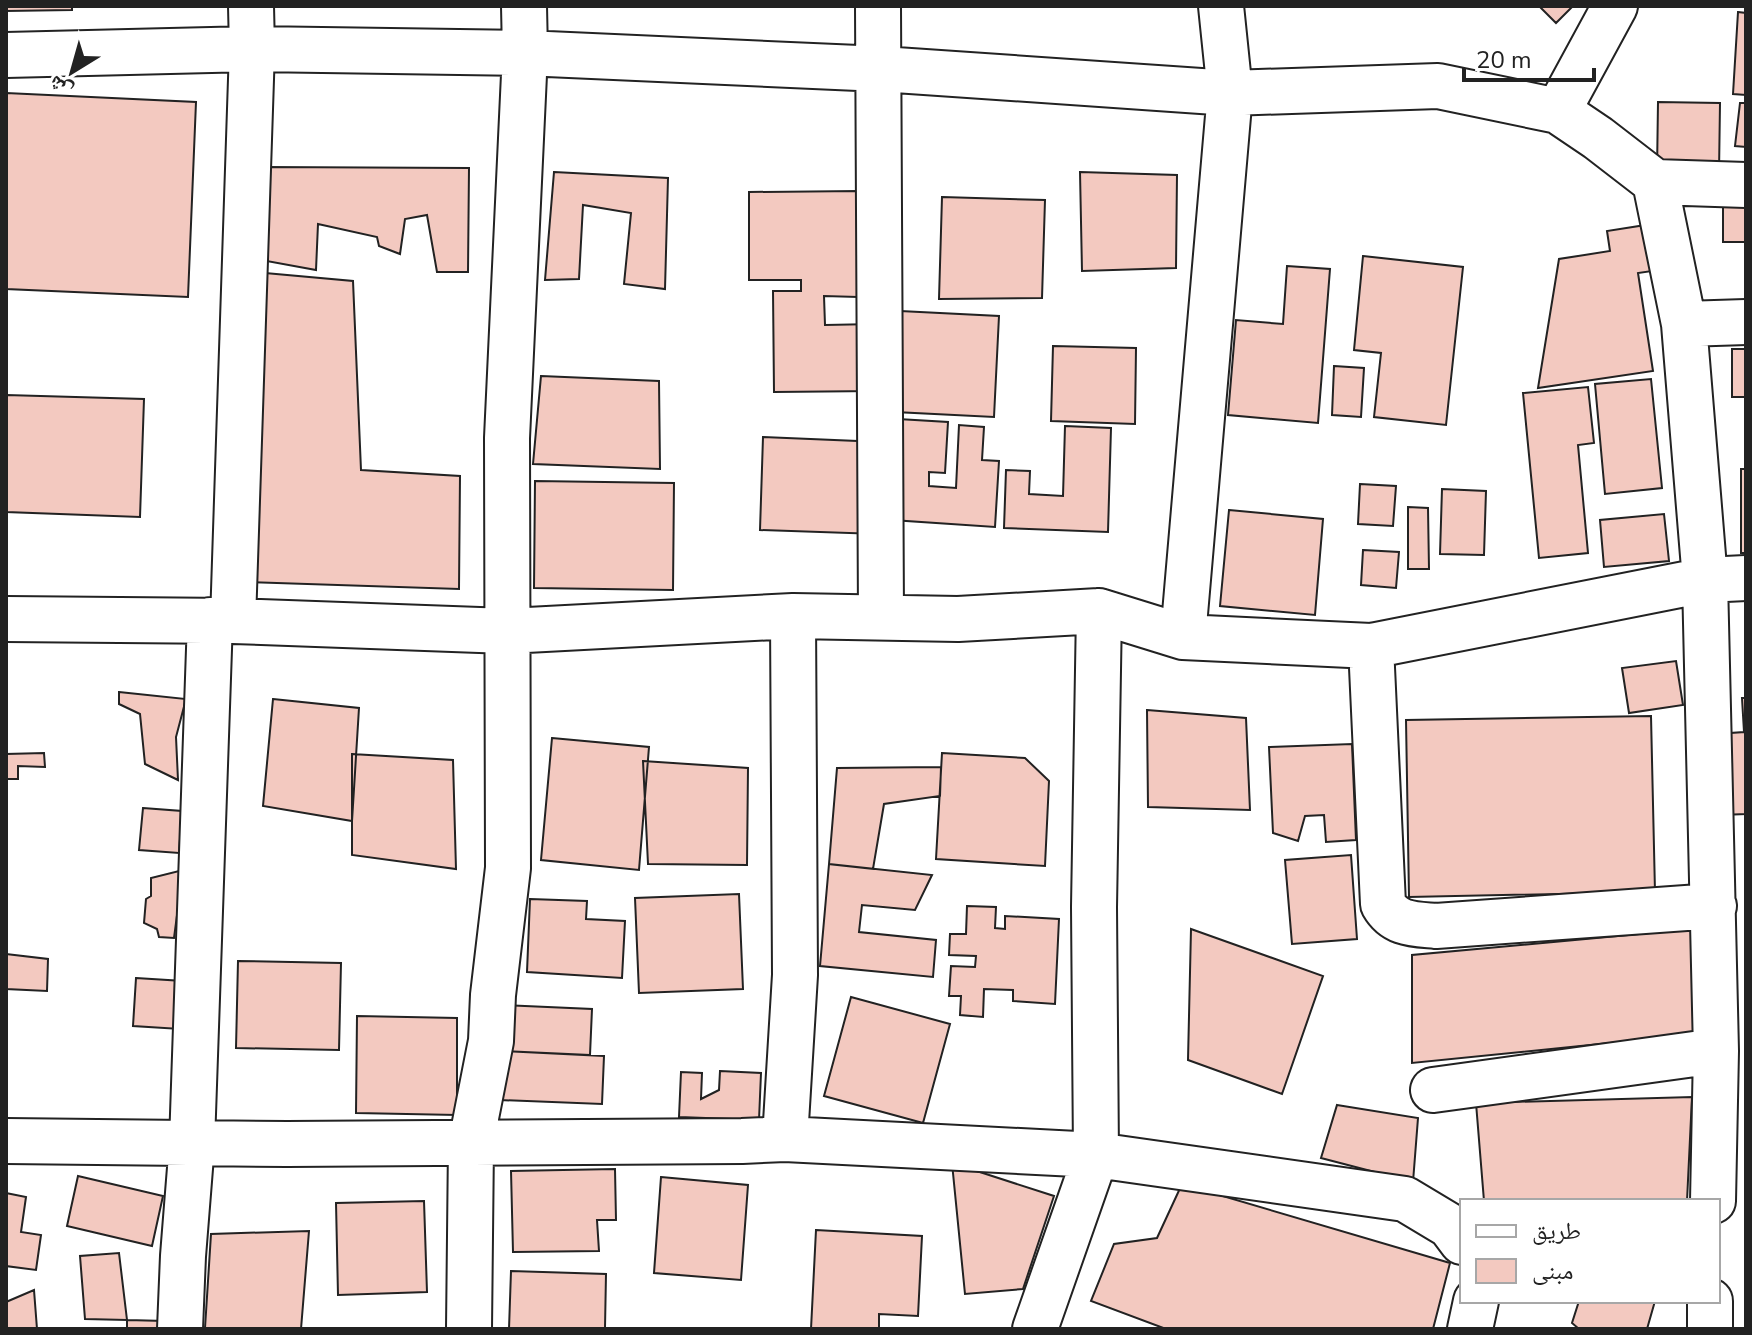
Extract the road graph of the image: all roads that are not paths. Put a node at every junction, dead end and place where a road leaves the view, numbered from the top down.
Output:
1 (251, 6) edge
2 (524, 6) edge
3 (878, 6) edge
4 (1221, 6) edge
5 (1615, 6) edge
6 (252, 49) junction
7 (525, 53) junction
8 (6, 55) edge
9 (881, 69) junction
10 (1230, 93) junction
11 (1558, 111) junction
12 (1655, 182) junction
13 (1746, 185) edge
14 (1746, 322) edge
15 (1684, 324) junction
16 (1726, 579) edge
17 (1099, 611) junction
18 (793, 616) junction
19 (881, 617) junction
20 (6, 619) edge
21 (222, 621) junction
22 (507, 631) junction
23 (1183, 637) junction
24 (1371, 646) junction
25 (1729, 828) edge
26 (1714, 906) junction
27 (1716, 1051) junction
28 (1433, 1090) dead end
29 (785, 1139) junction
30 (6, 1141) edge
31 (192, 1143) junction
32 (471, 1143) junction
33 (1096, 1155) junction
34 (1713, 1199) edge
35 (1460, 1239) edge
36 (1476, 1303) edge
37 (1710, 1303) edge
38 (180, 1329) edge
39 (469, 1329) edge
40 (1035, 1329) edge
41 (1470, 1329) edge
42 (1710, 1329) edge

1 - 6 street
2 - 7 street
3 - 9 street
4 - 10 street
5 - 11 street
6 - 7 street
6 - 8 street
6 - 21 street
7 - 9 street
7 - 22 street
9 - 10 street
9 - 19 street
10 - 11 street
10 - 23 street
11 - 12 street
12 - 13 street
12 - 15 street
14 - 15 street
15 - 16 street
16 - 24 street
16 - 25 street
17 - 19 street
17 - 23 street
17 - 33 street
18 - 19 street
18 - 22 street
18 - 29 street
20 - 21 street
21 - 22 street
21 - 31 street
22 - 32 street
23 - 24 street
24 - 26 street
25 - 26 street
26 - 27 street
27 - 28 street
27 - 34 street
29 - 32 street
29 - 33 street
30 - 31 street
31 - 32 street
31 - 38 street
32 - 39 street
33 - 35 street
33 - 40 street
36 - 41 street
37 - 42 street

